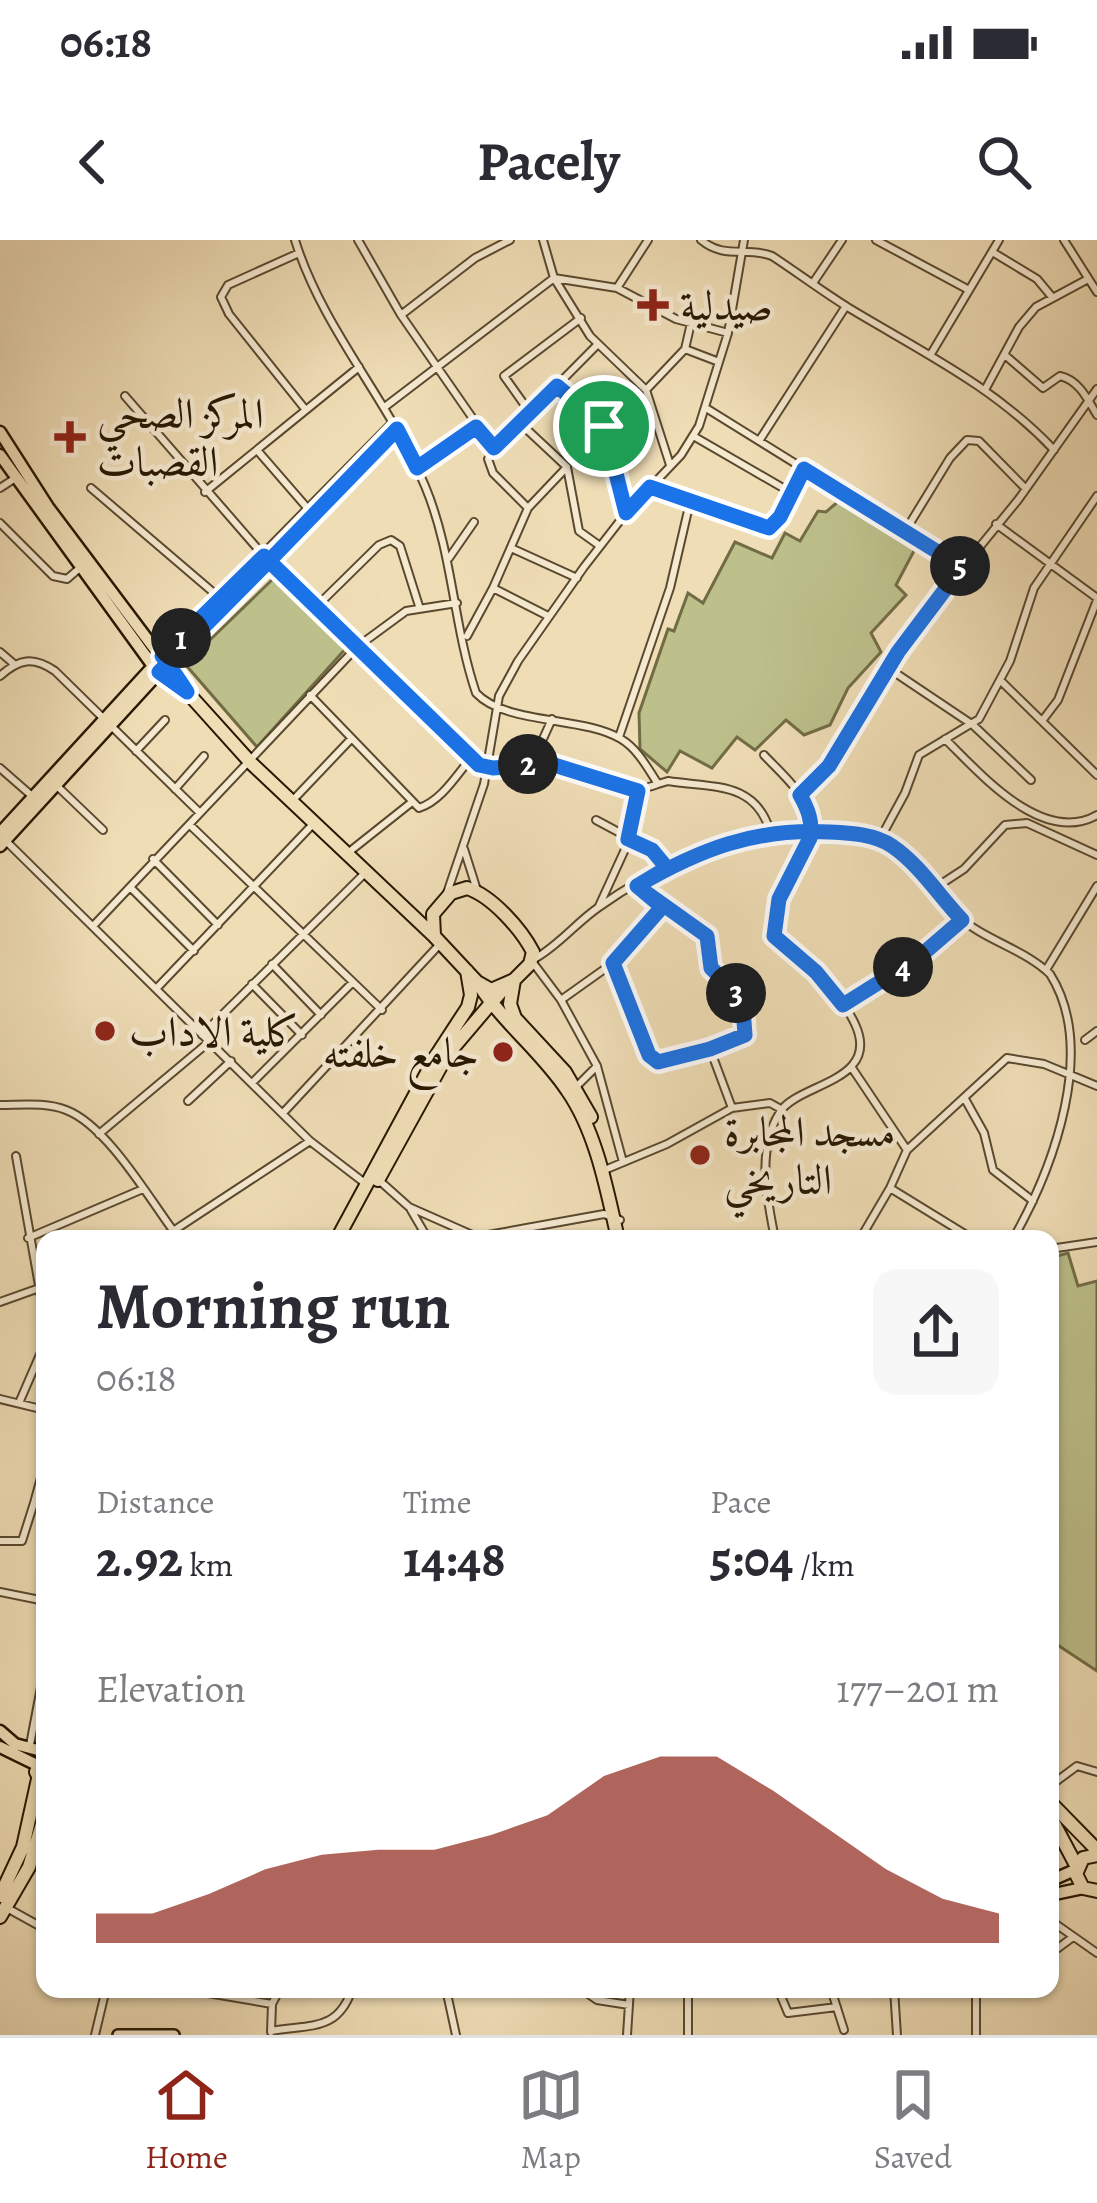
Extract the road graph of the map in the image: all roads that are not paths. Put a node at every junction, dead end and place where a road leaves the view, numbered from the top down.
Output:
1 (296, 240) edge
2 (358, 240) edge
3 (510, 240) edge
4 (542, 240) edge
5 (648, 240) edge
6 (701, 240) edge
7 (744, 240) edge
8 (842, 240) edge
9 (876, 240) edge
10 (999, 240) edge
11 (1064, 240) edge
12 (299, 253) junction
13 (993, 253) junction
14 (741, 254) junction
15 (554, 278) junction
16 (1088, 279) junction
17 (813, 283) junction
18 (617, 287) junction
19 (970, 290) junction
20 (1097, 292) edge
21 (1052, 297) junction
22 (846, 306) junction
23 (401, 314) junction
24 (580, 318) junction
25 (691, 323) junction
26 (728, 333) junction
27 (597, 345) junction
28 (686, 349) junction
29 (931, 354) junction
30 (1004, 356) junction
31 (719, 362) junction
32 (358, 367) junction
33 (436, 369) junction
34 (557, 386) junction
35 (986, 388) junction
36 (1097, 389) edge
37 (646, 390) junction
38 (125, 396) dead end
39 (1090, 400) junction
40 (386, 407) junction
41 (706, 408) junction
42 (305, 409) junction
43 (531, 414) junction
44 (1097, 415) edge
45 (521, 424) junction
46 (395, 425) junction
47 (476, 427) junction
48 (0, 432) edge
49 (694, 436) junction
50 (759, 441) junction
51 (494, 448) junction
52 (257, 450) junction
53 (1054, 450) junction
54 (0, 455) edge
55 (670, 465) junction
56 (567, 467) junction
57 (417, 468) junction
58 (804, 469) junction
59 (20, 474) junction
60 (650, 487) junction
61 (0, 488) edge
62 (91, 488) dead end
63 (1025, 488) junction
64 (206, 492) junction
65 (790, 492) junction
66 (1097, 496) edge
67 (691, 502) junction
68 (528, 508) junction
69 (309, 510) junction
70 (626, 513) junction
71 (474, 522) dead end
72 (0, 523) edge
73 (996, 524) junction
74 (904, 533) junction
75 (600, 546) junction
76 (511, 548) junction
77 (449, 558) junction
78 (267, 559) junction
79 (1050, 563) junction
80 (85, 564) junction
81 (962, 567) junction
82 (577, 578) junction
83 (493, 588) junction
84 (221, 599) junction
85 (1097, 599) edge
86 (457, 603) junction
87 (316, 606) junction
88 (419, 606) junction
89 (548, 616) junction
90 (465, 640) junction
91 (357, 647) junction
92 (0, 652) edge
93 (14, 664) junction
94 (160, 664) junction
95 (888, 668) junction
96 (0, 676) edge
97 (1001, 682) junction
98 (187, 692) joint
99 (310, 695) junction
100 (497, 707) junction
101 (552, 719) junction
102 (165, 720) dead end
103 (1042, 721) junction
104 (105, 724) junction
105 (973, 725) junction
106 (620, 737) junction
107 (352, 738) junction
108 (944, 738) junction
109 (136, 751) junction
110 (764, 755) dead end
111 (204, 756) dead end
112 (471, 758) junction
113 (250, 763) junction
114 (532, 764) junction
115 (0, 768) edge
116 (488, 768) junction
117 (1097, 776) edge
118 (1030, 780) dead end
119 (52, 781) junction
120 (658, 784) junction
121 (176, 789) junction
122 (638, 791) junction
123 (800, 795) junction
124 (32, 796) junction
125 (292, 802) junction
126 (412, 802) junction
127 (200, 813) junction
128 (1097, 815) edge
129 (596, 820) dead end
130 (314, 823) junction
131 (189, 824) junction
132 (103, 830) dead end
133 (770, 831) junction
134 (812, 831) junction
135 (1, 838) edge
136 (628, 839) junction
137 (880, 839) junction
138 (464, 845) junction
139 (346, 854) junction
140 (1097, 854) edge
141 (153, 859) junction
142 (667, 868) junction
143 (365, 872) junction
144 (130, 886) junction
145 (637, 886) junction
146 (1097, 886) edge
147 (256, 888) junction
148 (935, 888) junction
149 (480, 892) junction
150 (446, 898) junction
151 (599, 907) junction
152 (662, 907) junction
153 (407, 914) junction
154 (433, 914) junction
155 (962, 920) junction
156 (94, 925) junction
157 (218, 925) junction
158 (304, 933) junction
159 (437, 940) junction
160 (194, 951) junction
161 (532, 960) junction
162 (613, 963) junction
163 (272, 964) junction
164 (1046, 970) junction
165 (472, 976) junction
166 (353, 982) junction
167 (509, 983) junction
168 (252, 984) junction
169 (156, 989) junction
170 (560, 1000) junction
171 (843, 1005) junction
172 (492, 1006) junction
173 (382, 1010) junction
174 (1077, 1013) dead end
175 (321, 1016) junction
176 (1081, 1027) dead end
177 (1097, 1031) edge
178 (202, 1035) junction
179 (302, 1035) junction
180 (1085, 1040) junction
181 (209, 1042) junction
182 (710, 1049) junction
183 (1086, 1053) dead end
184 (231, 1061) junction
185 (597, 1066) junction
186 (851, 1066) junction
187 (1085, 1066) dead end
188 (1084, 1080) junction
189 (253, 1082) junction
190 (1097, 1086) edge
191 (573, 1091) junction
192 (1081, 1095) dead end
193 (965, 1099) junction
194 (188, 1101) dead end
195 (0, 1105) edge
196 (732, 1108) junction
197 (780, 1109) junction
198 (1075, 1111) dead end
199 (283, 1113) junction
200 (404, 1125) junction
201 (99, 1134) junction
202 (310, 1141) junction
203 (907, 1150) junction
204 (16, 1156) dead end
205 (623, 1162) junction
206 (607, 1169) junction
207 (372, 1182) junction
208 (890, 1188) junction
209 (143, 1189) junction
210 (1033, 1202) junction
211 (409, 1207) junction
212 (616, 1217) junction
213 (172, 1229) joint
214 (47, 1230) edge
215 (346, 1230) edge
216 (423, 1230) edge
217 (462, 1230) edge
218 (526, 1230) edge
219 (619, 1230) edge
220 (773, 1230) edge
221 (865, 1230) edge
222 (958, 1230) edge
223 (1018, 1230) edge
224 (36, 1235) edge
225 (28, 1238) junction
226 (1097, 1242) edge
227 (1059, 1248) edge
228 (36, 1269) edge
229 (36, 1290) edge
230 (0, 1302) edge
231 (36, 1364) edge
232 (0, 1399) edge
233 (19, 1403) junction
234 (36, 1408) edge
235 (36, 1495) edge
236 (34, 1502) joint
237 (0, 1541) edge
238 (0, 1592) edge
239 (36, 1599) edge
240 (36, 1713) edge
241 (0, 1731) edge
242 (0, 1747) edge
243 (29, 1750) junction
244 (36, 1760) edge
245 (36, 1765) edge
246 (1097, 1772) edge
247 (1059, 1779) edge
248 (36, 1793) edge
249 (1059, 1812) edge
250 (1059, 1833) edge
251 (36, 1844) edge
252 (1097, 1852) edge
253 (1077, 1868) junction
254 (1059, 1877) edge
255 (1092, 1891) edge
256 (1059, 1894) edge
257 (2, 1907) edge
258 (36, 1924) edge
259 (1059, 1927) edge
260 (1073, 1937) junction
261 (1059, 1947) edge
262 (1097, 1953) edge
263 (104, 1998) edge
264 (250, 1998) edge
265 (275, 1998) edge
266 (349, 1998) edge
267 (448, 1998) edge
268 (594, 1998) edge
269 (629, 1998) edge
270 (688, 1998) edge
271 (782, 1998) edge
272 (834, 1998) edge
273 (895, 1998) edge
274 (976, 1998) edge
275 (272, 2004) junction
276 (629, 2005) junction
277 (837, 2007) junction
278 (844, 2030) dead end
279 (270, 2033) edge
280 (95, 2035) edge
281 (118, 2035) edge
282 (174, 2035) edge
283 (456, 2035) edge
284 (627, 2035) edge
285 (688, 2035) edge
286 (897, 2035) edge
287 (976, 2035) edge

1 - 12 street
2 - 23 street
3 - 23 street
4 - 15 street
5 - 18 street
6 - 14 street
7 - 14 street
8 - 17 street
9 - 19 street
10 - 13 street
11 - 16 street
12 - 32 street
12 - 42 street
13 - 19 street
13 - 21 street
14 - 17 street
14 - 26 street
15 - 18 street
15 - 24 street
15 - 33 street
16 - 20 street
16 - 21 street
17 - 22 street
18 - 25 street
19 - 29 street
21 - 30 street
22 - 29 street
22 - 50 street
23 - 33 street
24 - 27 street
24 - 43 street
25 - 26 street
25 - 28 street
26 - 31 street
27 - 34 street
27 - 37 street
28 - 31 street
28 - 37 street
29 - 35 street
30 - 35 street
30 - 39 street
31 - 41 street
32 - 40 street
32 - 42 street
33 - 40 street
33 - 47 street
34 - 43 street
34 - 70 street
35 - 53 street
36 - 39 street
37 - 55 street
38 - 64 street
39 - 44 street
39 - 53 street
40 - 46 street
41 - 49 street
41 - 50 street
42 - 52 street
43 - 45 street
45 - 51 street
45 - 56 street
46 - 57 street
46 - 69 street
46 - 78 street
47 - 51 street
47 - 57 street
48 - 59 main road
49 - 55 street
49 - 65 street
50 - 58 street
51 - 68 street
52 - 64 street
52 - 69 street
53 - 63 street
54 - 59 main road
55 - 60 street
56 - 68 street
56 - 75 street
57 - 77 street
58 - 65 street
58 - 74 street
59 - 61 street
59 - 80 main road
60 - 67 street
60 - 70 street
62 - 84 street
63 - 73 street
63 - 74 street
64 - 78 street
65 - 67 street
66 - 79 street
67 - 106 street
68 - 76 street
69 - 78 street
70 - 75 street
71 - 77 street
72 - 80 street
73 - 79 street
73 - 81 street
74 - 81 street
75 - 82 street
76 - 82 street
76 - 83 street
77 - 86 street
78 - 84 street
78 - 87 street
78 - 94 street
79 - 85 street
79 - 97 street
80 - 94 main road
81 - 95 street
82 - 89 street
83 - 89 street
83 - 90 street
84 - 94 street
85 - 103 street
86 - 88 street
86 - 90 street
87 - 88 street
87 - 91 street
88 - 91 street
89 - 100 street
90 - 100 street
91 - 99 street
91 - 112 street
92 - 93 street
93 - 96 street
93 - 104 street
94 - 98 main road
94 - 104 main road
95 - 105 street
95 - 123 street
97 - 103 street
97 - 105 street
98 - 113 highway
99 - 107 street
99 - 113 street
100 - 101 street
100 - 116 street
101 - 106 street
101 - 114 street
102 - 109 street
103 - 117 street
104 - 109 street
104 - 119 main road
105 - 108 street
105 - 118 street
106 - 120 street
107 - 125 street
107 - 126 street
108 - 128 street
108 - 137 street
109 - 121 street
110 - 123 street
111 - 121 street
112 - 116 street
112 - 126 street
113 - 125 highway
113 - 127 street
114 - 116 street
114 - 122 street
115 - 124 street
116 - 138 street
119 - 124 main road
119 - 132 street
119 - 135 main road
120 - 122 street
120 - 133 street
121 - 127 street
122 - 136 street
123 - 134 street
124 - 135 main road
125 - 130 highway
126 - 139 street
127 - 131 street
129 - 136 street
130 - 139 highway
130 - 147 street
131 - 141 street
131 - 147 street
133 - 134 street
133 - 142 street
134 - 137 street
134 - 171 street
135 - 156 street
136 - 142 street
136 - 151 street
137 - 148 street
138 - 149 street
138 - 150 street
139 - 143 highway
140 - 148 street
141 - 144 street
141 - 157 street
142 - 145 street
143 - 153 highway
143 - 158 street
144 - 156 street
144 - 160 street
145 - 151 street
145 - 152 street
146 - 164 street
147 - 157 street
147 - 158 street
148 - 155 street
149 - 150 highway
149 - 161 highway
150 - 154 highway
151 - 161 street
152 - 162 street
152 - 182 street
153 - 154 highway
153 - 159 highway
154 - 159 highway
155 - 164 street
155 - 171 street
156 - 169 street
157 - 160 street
158 - 163 street
158 - 166 street
159 - 165 highway
159 - 173 street
160 - 169 street
161 - 167 highway
161 - 170 street
162 - 170 street
162 - 182 street
163 - 168 street
163 - 175 street
164 - 174 street
165 - 167 highway
165 - 172 highway
165 - 200 highway
166 - 173 street
166 - 175 street
167 - 172 highway
167 - 191 highway
168 - 178 street
168 - 179 street
169 - 178 street
170 - 185 street
171 - 186 street
172 - 191 highway
172 - 200 highway
173 - 199 street
175 - 179 street
176 - 180 street
177 - 180 street
178 - 181 street
179 - 189 street
180 - 183 street
181 - 184 street
181 - 201 street
182 - 196 street
184 - 189 street
184 - 194 street
185 - 191 street
185 - 205 street
186 - 197 street
186 - 203 street
187 - 188 street
188 - 190 street
188 - 192 street
188 - 193 street
189 - 199 street
191 - 206 highway
191 - 212 highway
193 - 203 street
193 - 210 street
195 - 201 street
196 - 197 street
196 - 205 street
197 - 220 street
198 - 210 street
199 - 202 street
200 - 207 highway
201 - 209 street
202 - 207 street
202 - 213 street
203 - 208 street
204 - 225 street
205 - 206 street
206 - 212 highway
207 - 211 street
207 - 215 highway
208 - 221 street
208 - 222 street
209 - 213 street
209 - 214 street
210 - 223 street
211 - 216 street
211 - 217 street
212 - 218 street
212 - 219 highway
224 - 225 street
225 - 228 street
226 - 227 street
229 - 230 street
231 - 233 street
232 - 233 street
233 - 234 street
235 - 236 street
236 - 237 street
238 - 239 street
240 - 243 street
241 - 243 main road
242 - 245 main road
243 - 244 main road
246 - 247 street
248 - 257 highway
249 - 252 highway
250 - 253 highway
251 - 257 highway
252 - 253 highway
253 - 254 main road
253 - 255 highway
255 - 256 main road
257 - 258 street
259 - 260 street
260 - 261 street
260 - 262 street
263 - 280 street
264 - 275 street
265 - 275 street
266 - 279 street
267 - 283 street
268 - 276 street
269 - 276 street
270 - 285 street
271 - 277 street
272 - 277 street
273 - 286 street
274 - 287 street
275 - 279 street
276 - 284 street
277 - 278 street
281 - 282 street

